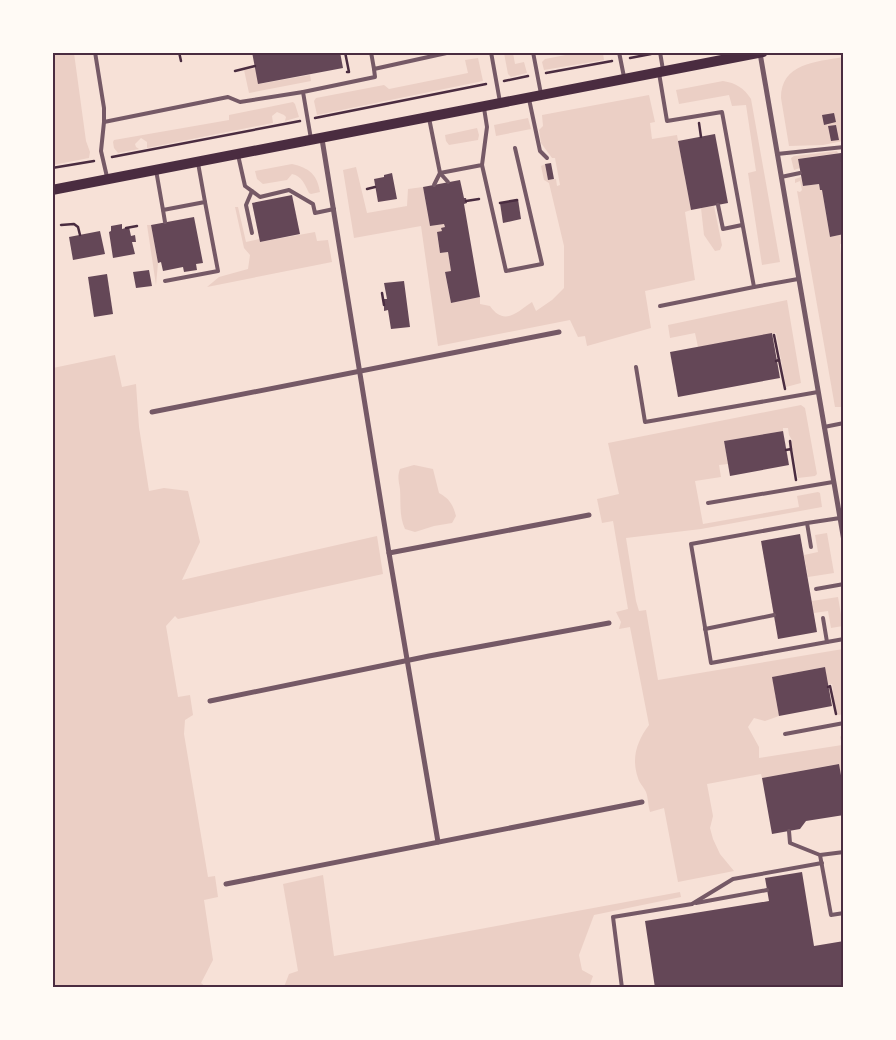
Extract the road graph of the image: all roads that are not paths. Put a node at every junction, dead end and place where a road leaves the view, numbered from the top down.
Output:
1 (96, 52) edge
2 (371, 52) edge
3 (451, 52) edge
4 (491, 52) edge
5 (533, 52) edge
6 (619, 52) edge
7 (660, 52) edge
8 (761, 53) edge
9 (374, 69) junction
10 (661, 73) junction
11 (625, 80) junction
12 (303, 92) junction
13 (541, 96) junction
14 (529, 99) junction
15 (500, 104) junction
16 (484, 108) junction
17 (429, 118) junction
18 (104, 122) junction
19 (322, 139) junction
20 (311, 141) junction
21 (844, 147) edge
22 (515, 148) dead end
23 (777, 154) junction
24 (238, 155) junction
25 (546, 158) dead end
26 (198, 162) junction
27 (482, 165) junction
28 (156, 170) junction
29 (440, 173) junction
30 (800, 173) dead end
31 (781, 177) junction
32 (107, 180) junction
33 (448, 182) dead end
34 (434, 185) dead end
35 (52, 190) edge
36 (252, 191) junction
37 (205, 202) junction
38 (718, 205) dead end
39 (334, 209) junction
40 (163, 210) junction
41 (165, 222) dead end
42 (742, 225) junction
43 (252, 234) dead end
44 (798, 279) junction
45 (165, 281) dead end
46 (754, 287) junction
47 (660, 306) dead end
48 (559, 332) dead end
49 (636, 367) dead end
50 (361, 371) junction
51 (818, 392) junction
52 (152, 412) dead end
53 (844, 424) edge
54 (824, 426) junction
55 (833, 482) junction
56 (708, 503) dead end
57 (589, 514) dead end
58 (840, 518) junction
59 (807, 523) junction
60 (844, 541) edge
61 (811, 547) dead end
62 (389, 553) junction
63 (844, 584) edge
64 (816, 589) dead end
65 (774, 615) dead end
66 (823, 618) dead end
67 (609, 623) dead end
68 (705, 629) junction
69 (844, 639) edge
70 (827, 642) junction
71 (408, 660) junction
72 (210, 701) dead end
73 (844, 723) edge
74 (785, 734) dead end
75 (642, 802) dead end
76 (789, 831) dead end
77 (438, 842) junction
78 (844, 852) edge
79 (820, 855) junction
80 (822, 863) junction
81 (226, 884) dead end
82 (767, 890) dead end
83 (692, 904) junction
84 (844, 913) edge
85 (622, 988) edge

1 - 18 lane
2 - 9 lane
3 - 9 lane
4 - 15 lane
5 - 13 lane
6 - 11 lane
7 - 10 lane
8 - 10 main road
8 - 23 street
9 - 12 lane
10 - 11 main road
10 - 42 lane
11 - 13 main road
12 - 18 lane
12 - 20 lane
13 - 14 main road
14 - 15 main road
14 - 25 lane
15 - 16 main road
16 - 17 main road
16 - 27 lane
17 - 19 main road
17 - 29 lane
18 - 32 lane
19 - 20 main road
19 - 39 street
20 - 24 main road
21 - 23 lane
22 - 27 lane
23 - 31 street
24 - 26 main road
24 - 36 lane
26 - 28 main road
26 - 37 lane
27 - 29 lane
28 - 32 main road
28 - 40 lane
29 - 33 lane
29 - 34 lane
30 - 31 lane
31 - 44 street
32 - 35 main road
36 - 39 lane
36 - 43 lane
37 - 40 lane
37 - 45 lane
38 - 42 lane
39 - 50 street
40 - 41 lane
42 - 46 lane
44 - 46 lane
44 - 51 street
46 - 47 lane
48 - 50 street
49 - 51 lane
50 - 52 street
50 - 62 street
51 - 54 street
53 - 54 lane
54 - 55 street
55 - 56 lane
55 - 58 street
57 - 62 street
58 - 59 lane
58 - 60 street
59 - 61 lane
59 - 68 lane
62 - 71 street
63 - 64 lane
65 - 68 lane
66 - 70 lane
67 - 71 street
68 - 70 lane
69 - 70 lane
71 - 72 street
71 - 77 street
73 - 74 lane
75 - 77 street
76 - 79 lane
77 - 81 street
78 - 79 lane
79 - 80 lane
80 - 83 lane
80 - 84 lane
82 - 83 lane
83 - 85 lane

